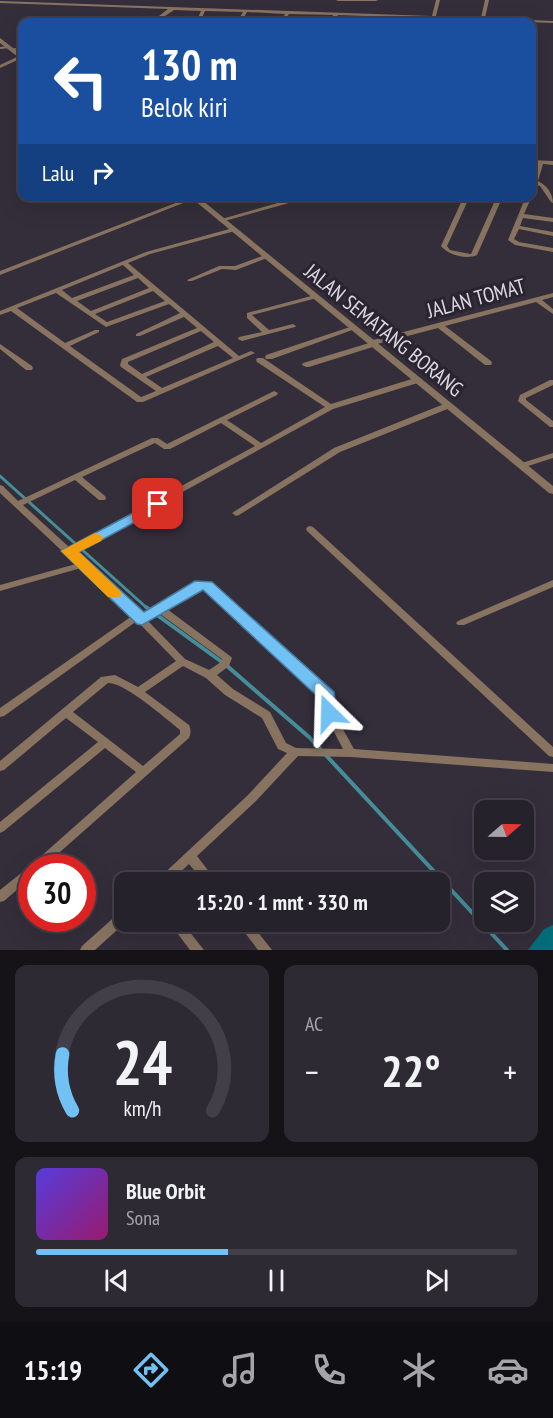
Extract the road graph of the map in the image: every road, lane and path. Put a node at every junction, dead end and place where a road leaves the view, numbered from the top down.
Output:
1 (338, 0) edge
2 (347, 0) edge
3 (375, 0) edge
4 (438, 0) edge
5 (487, 0) edge
6 (152, 1) edge
7 (0, 2) edge
8 (130, 6) junction
9 (174, 8) junction
10 (204, 9) junction
11 (246, 10) junction
12 (288, 12) junction
13 (311, 13) junction
14 (336, 14) junction
15 (371, 15) junction
16 (408, 16) joint
17 (160, 17) joint
18 (184, 18) dead end
19 (200, 18) edge
20 (241, 18) edge
21 (284, 18) edge
22 (309, 18) edge
23 (334, 18) edge
24 (371, 18) edge
25 (434, 18) joint
26 (483, 18) edge
27 (536, 22) edge
28 (553, 22) edge
29 (0, 40) edge
30 (0, 48) edge
31 (11, 48) junction
32 (18, 48) edge
33 (18, 54) edge
34 (18, 60) edge
35 (0, 67) edge
36 (536, 162) edge
37 (541, 163) junction
38 (553, 163) edge
39 (536, 179) edge
40 (536, 182) edge
41 (182, 201) edge
42 (198, 201) edge
43 (293, 201) edge
44 (465, 201) edge
45 (498, 201) edge
46 (528, 201) edge
47 (553, 201) edge
48 (523, 216) junction
49 (227, 219) junction
50 (553, 220) edge
51 (518, 227) junction
52 (233, 230) junction
53 (553, 234) edge
54 (553, 250) edge
55 (265, 257) junction
56 (124, 263) junction
57 (0, 273) edge
58 (139, 275) junction
59 (190, 280) dead end
60 (154, 288) junction
61 (57, 290) junction
62 (553, 295) edge
63 (315, 297) junction
64 (537, 299) junction
65 (74, 300) junction
66 (170, 301) junction
67 (12, 308) junction
68 (553, 312) edge
69 (0, 313) edge
70 (90, 314) junction
71 (184, 314) junction
72 (438, 325) junction
73 (293, 326) dead end
74 (353, 328) junction
75 (201, 329) junction
76 (97, 331) dead end
77 (267, 332) junction
78 (138, 335) dead end
79 (242, 339) dead end
80 (219, 344) junction
81 (372, 344) junction
82 (0, 346) edge
83 (65, 346) junction
84 (251, 353) dead end
85 (237, 358) junction
86 (488, 363) dead end
87 (306, 364) dead end
88 (29, 368) dead end
89 (141, 377) junction
90 (418, 380) junction
91 (553, 382) edge
92 (161, 391) junction
93 (274, 393) dead end
94 (447, 406) junction
95 (330, 407) junction
96 (221, 419) junction
97 (553, 425) edge
98 (261, 446) junction
99 (553, 455) edge
100 (522, 466) junction
101 (76, 477) junction
102 (0, 488) edge
103 (553, 491) edge
104 (102, 498) dead end
105 (22, 503) junction
106 (236, 513) dead end
107 (310, 529) dead end
108 (72, 549) junction
109 (83, 564) junction
110 (553, 583) edge
111 (0, 588) edge
112 (149, 614) junction
113 (461, 623) dead end
114 (182, 661) junction
115 (213, 673) junction
116 (138, 692) junction
117 (66, 712) junction
118 (0, 714) edge
119 (105, 742) junction
120 (295, 752) junction
121 (351, 753) junction
122 (553, 753) edge
123 (0, 767) edge
124 (553, 768) edge
125 (143, 772) junction
126 (0, 828) edge
127 (49, 854) edge
128 (190, 856) junction
129 (173, 872) edge
130 (202, 872) edge
131 (18, 881) edge
132 (0, 897) edge
133 (114, 925) edge
134 (183, 932) edge
135 (251, 932) edge
136 (86, 950) edge
137 (198, 950) edge
138 (266, 950) edge

1 - 2 street
2 - 3 street
4 - 25 street
5 - 26 street
6 - 8 street
7 - 8 street
8 - 9 street
9 - 10 street
9 - 17 street
10 - 11 street
10 - 19 street
11 - 12 street
11 - 20 street
12 - 13 street
12 - 21 street
13 - 14 street
13 - 22 street
14 - 15 street
14 - 23 street
15 - 16 street
15 - 24 street
16 - 25 street
17 - 18 street
27 - 28 street
29 - 31 street
30 - 31 street
31 - 32 street
31 - 33 street
34 - 35 street
36 - 37 street
37 - 38 street
37 - 39 street
40 - 47 street
41 - 57 street
42 - 49 street, JALAN SEMATANG BORANG
43 - 49 street
44 - 45 street
46 - 48 street
48 - 50 street
48 - 51 street
49 - 52 street, JALAN SEMATANG BORANG
51 - 53 street
51 - 54 street
52 - 55 street, JALAN SEMATANG BORANG
52 - 56 street
55 - 59 street
55 - 63 street, JALAN SEMATANG BORANG
56 - 58 street
56 - 61 street
58 - 60 street
58 - 65 street
60 - 66 street
60 - 70 street
61 - 65 street
61 - 67 street
62 - 64 street, JALAN TOMAT
63 - 74 street, JALAN SEMATANG BORANG
63 - 77 street
64 - 68 street
64 - 72 street, JALAN TOMAT
65 - 70 street
66 - 70 street
66 - 71 street
67 - 69 street
67 - 83 street
71 - 75 street
71 - 78 street
72 - 81 street, JALAN TOMAT
72 - 86 street
73 - 77 street
74 - 81 street, JALAN SEMATANG BORANG
74 - 95 street
75 - 80 street
75 - 89 street
76 - 83 street
77 - 79 street
80 - 85 street
80 - 89 street
81 - 87 street, JALAN TOMAT
81 - 90 street, JALAN SEMATANG BORANG
82 - 88 street
83 - 92 street
84 - 85 street
85 - 92 street
89 - 92 street
90 - 94 street, JALAN SEMATANG BORANG
90 - 95 street
91 - 97 street
93 - 96 street
94 - 100 street, JALAN SEMATANG BORANG
94 - 106 street
95 - 98 street
96 - 98 street
96 - 101 street
98 - 108 street
99 - 100 street
100 - 103 street, JALAN SEMATANG BORANG
101 - 104 street
101 - 105 street
102 - 105 street
105 - 108 street
107 - 122 street
108 - 109 street
109 - 111 street
109 - 112 street
110 - 113 street
112 - 114 street
112 - 115 street
112 - 118 street
112 - 121 street
114 - 115 street
114 - 116 street
115 - 120 street
116 - 117 street
116 - 125 street
117 - 119 street
117 - 123 street
119 - 125 street
119 - 126 street
120 - 121 street
120 - 128 street
121 - 124 street
125 - 127 street
128 - 129 street
128 - 130 street
131 - 132 street
133 - 136 street
134 - 137 street
135 - 138 street

